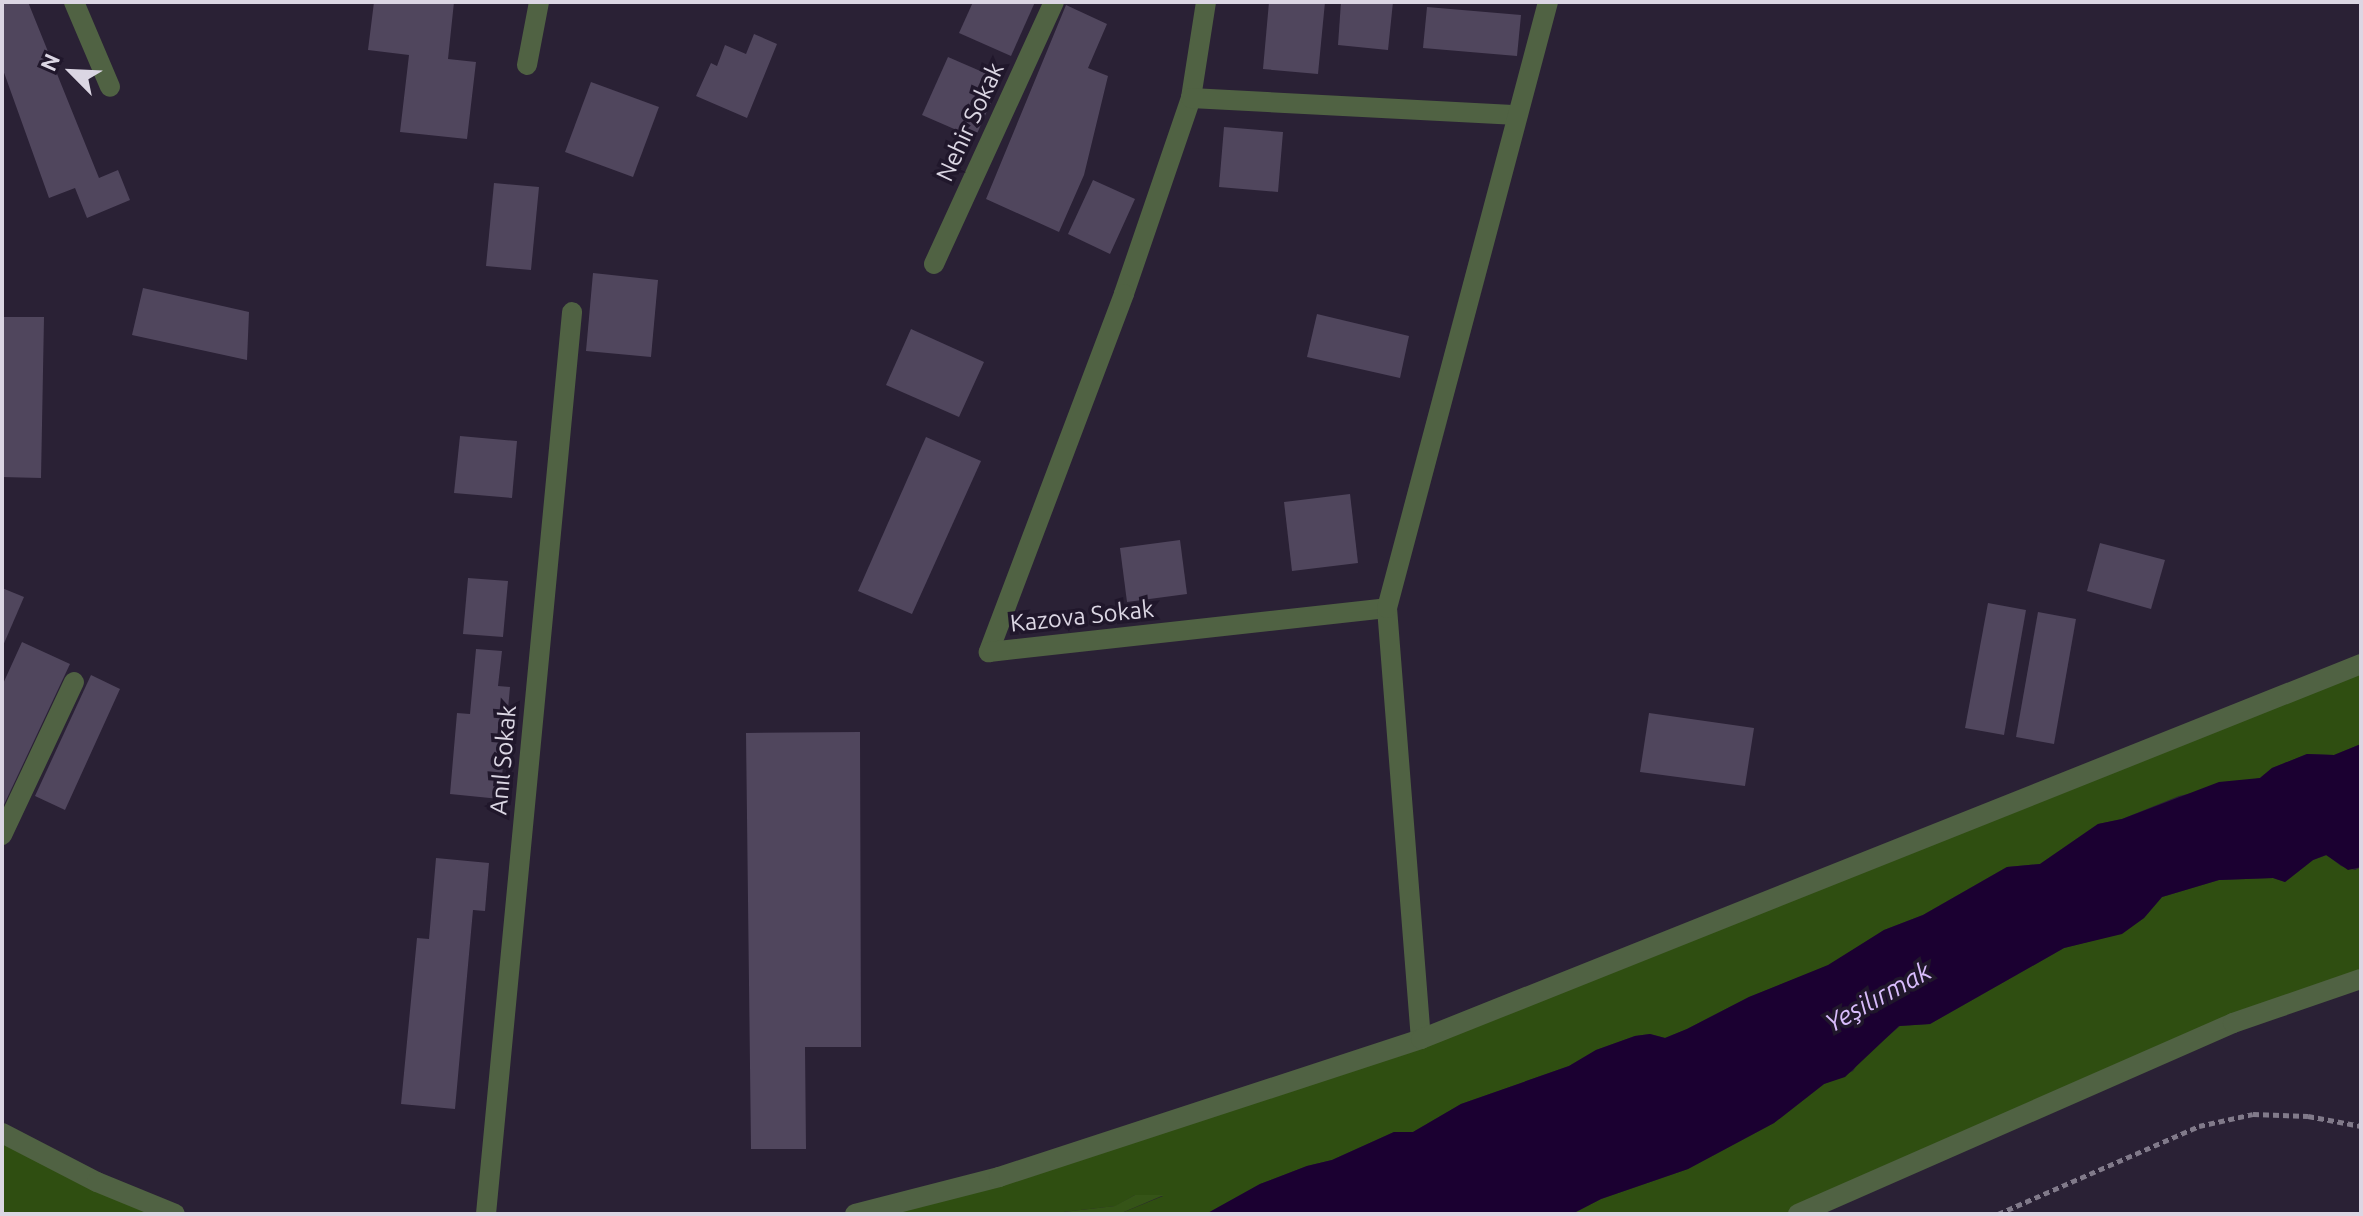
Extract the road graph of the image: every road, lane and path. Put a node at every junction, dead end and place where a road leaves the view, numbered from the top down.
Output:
1 (74, 2) edge
2 (539, 2) edge
3 (1054, 2) edge
4 (1206, 2) edge
5 (1548, 2) edge
6 (527, 65) dead end
7 (110, 87) dead end
8 (1191, 98) junction
9 (1518, 115) junction
10 (934, 264) dead end
11 (572, 312) dead end
12 (1387, 608) junction
13 (2361, 664) edge
14 (74, 682) dead end
15 (2, 835) edge
16 (2361, 979) edge
17 (1421, 1039) junction
18 (2361, 1126) edge
19 (2, 1133) edge
20 (175, 1214) edge
21 (486, 1214) edge
22 (855, 1214) edge
23 (1798, 1214) edge
24 (1998, 1214) edge

1 - 7 street
2 - 6 street
3 - 10 street, Nehir Sokak
4 - 8 street, Kazova Sokak
5 - 9 street
8 - 9 street
8 - 12 street, Kazova Sokak
9 - 12 street
11 - 21 street, Anıl Sokak
12 - 17 street
13 - 17 street
14 - 15 street
16 - 23 street
17 - 22 street
18 - 24 path
19 - 20 street

